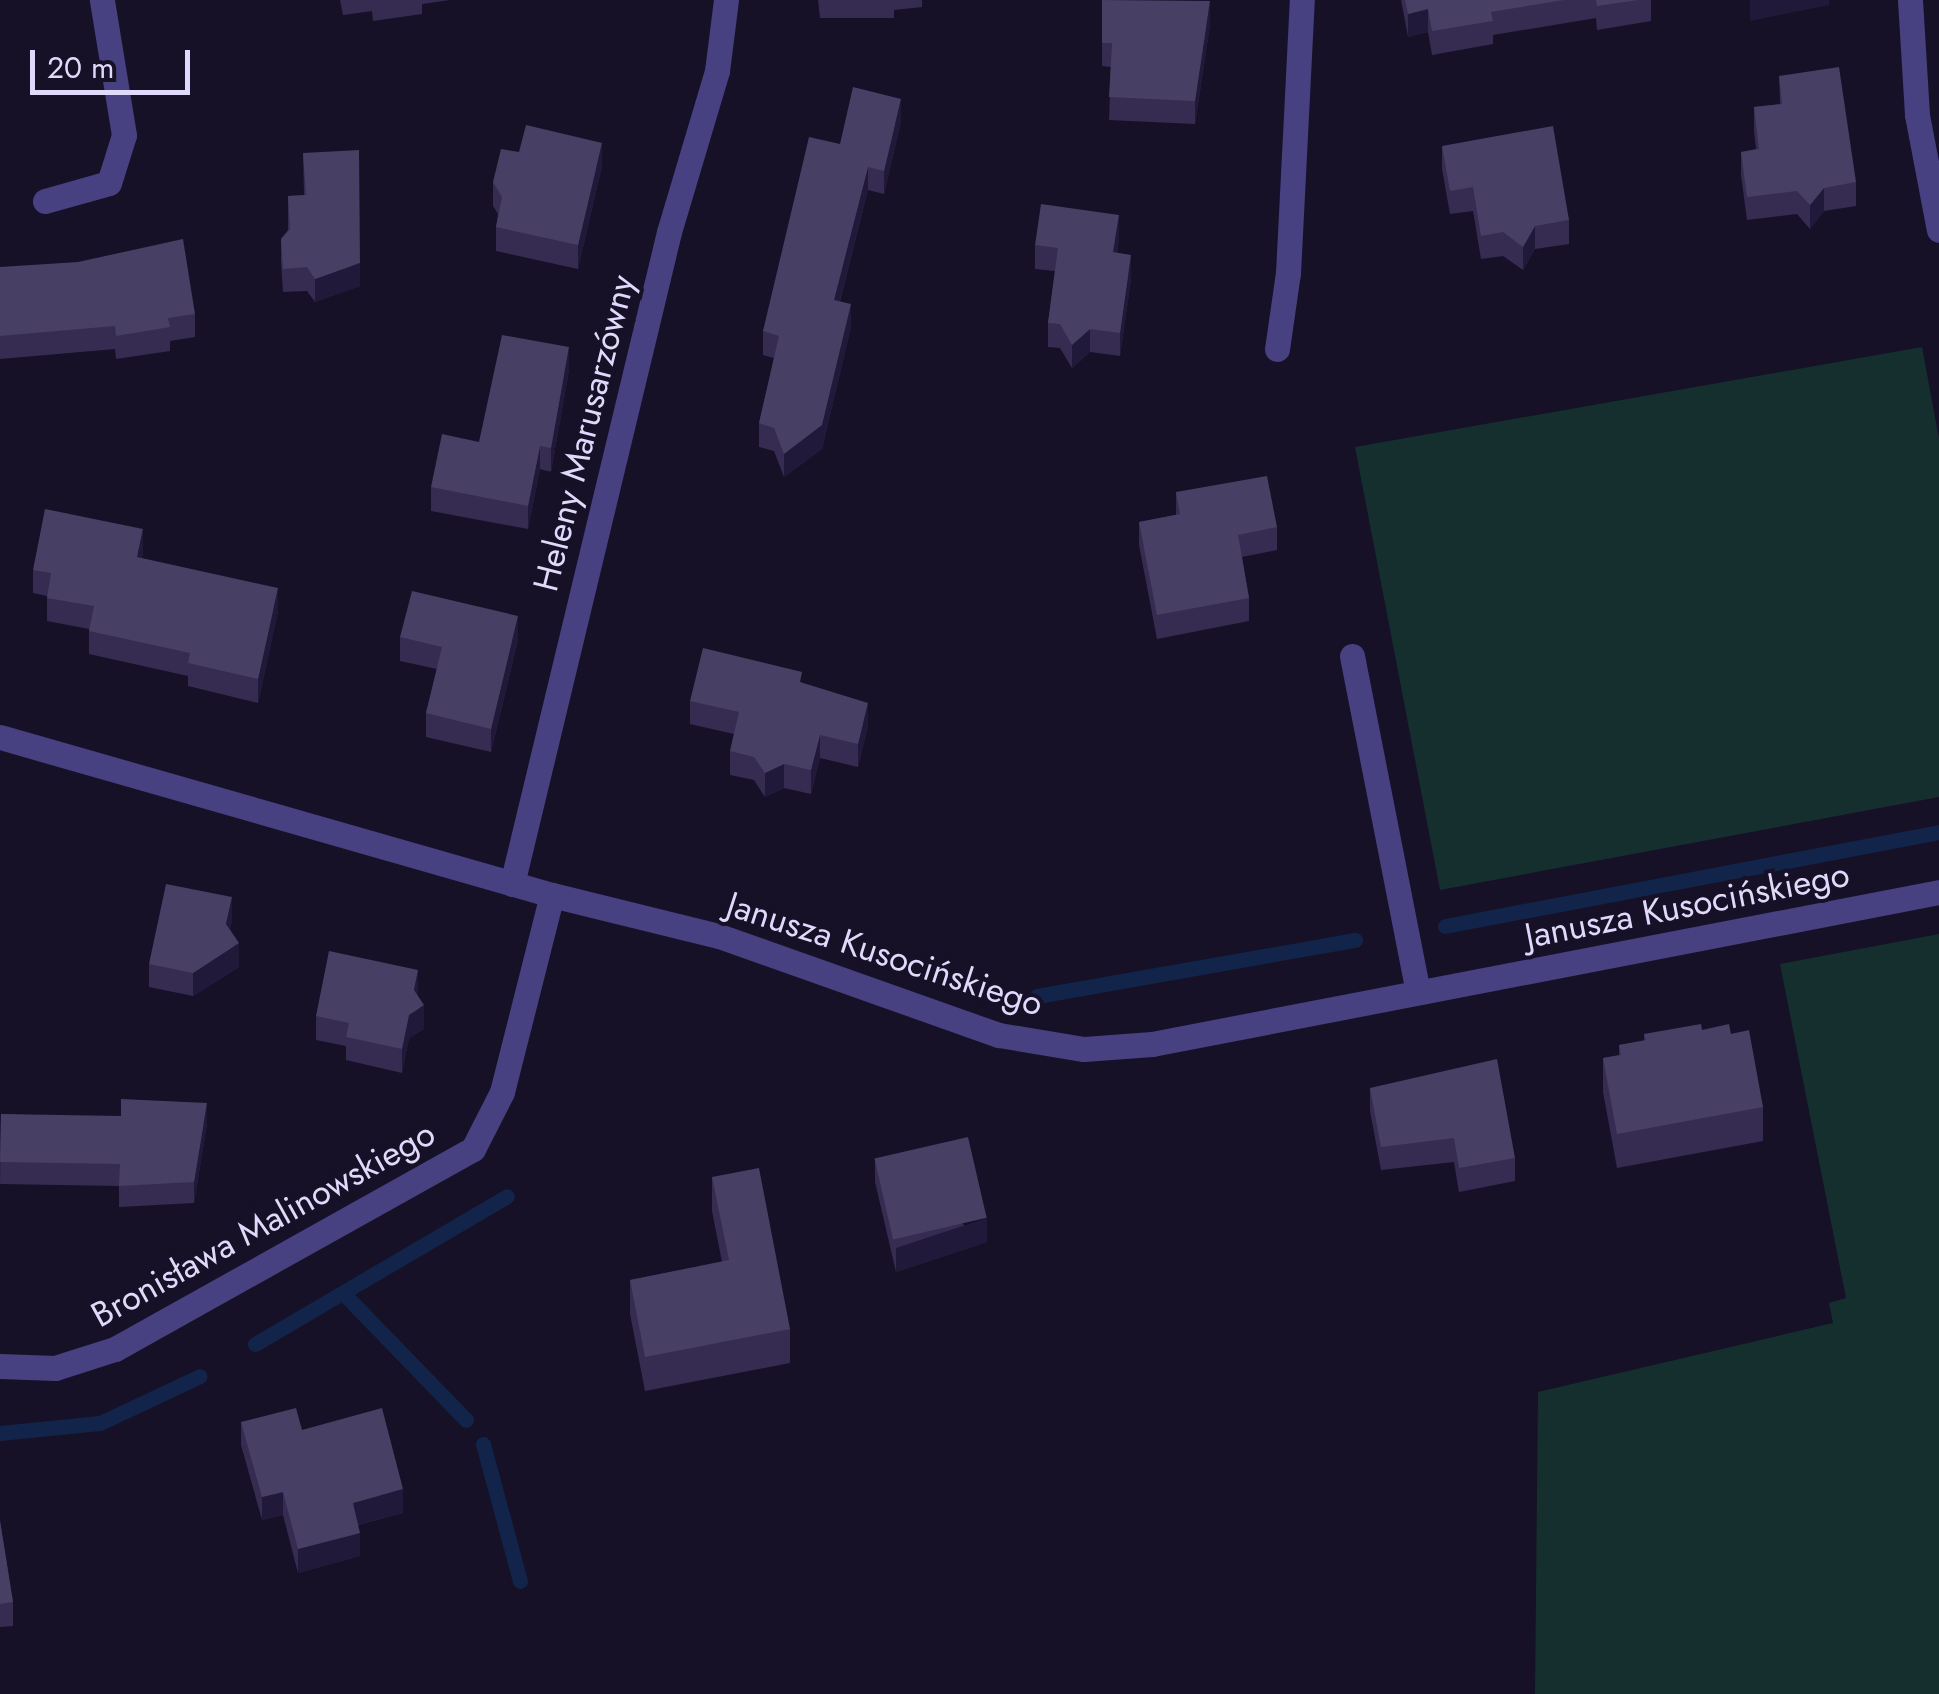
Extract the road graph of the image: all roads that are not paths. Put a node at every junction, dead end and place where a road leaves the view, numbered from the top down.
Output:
1 (102, 0) edge
2 (726, 0) edge
3 (1302, 0) edge
4 (1910, 0) edge
5 (45, 201) dead end
6 (1939, 230) edge
7 (1277, 349) dead end
8 (1352, 656) dead end
9 (0, 737) edge
10 (512, 884) junction
11 (1939, 892) edge
12 (552, 896) junction
13 (1418, 992) junction
14 (0, 1366) edge

1 - 5 street
2 - 10 street, Heleny Marusarzówny
3 - 7 street
4 - 6 street
8 - 13 street
9 - 10 street, Janusza Kusocińskiego
10 - 12 street, Janusza Kusocińskiego
11 - 13 street, Janusza Kusocińskiego
12 - 13 street, Janusza Kusocińskiego
12 - 14 street, Bronisława Malinowskiego

